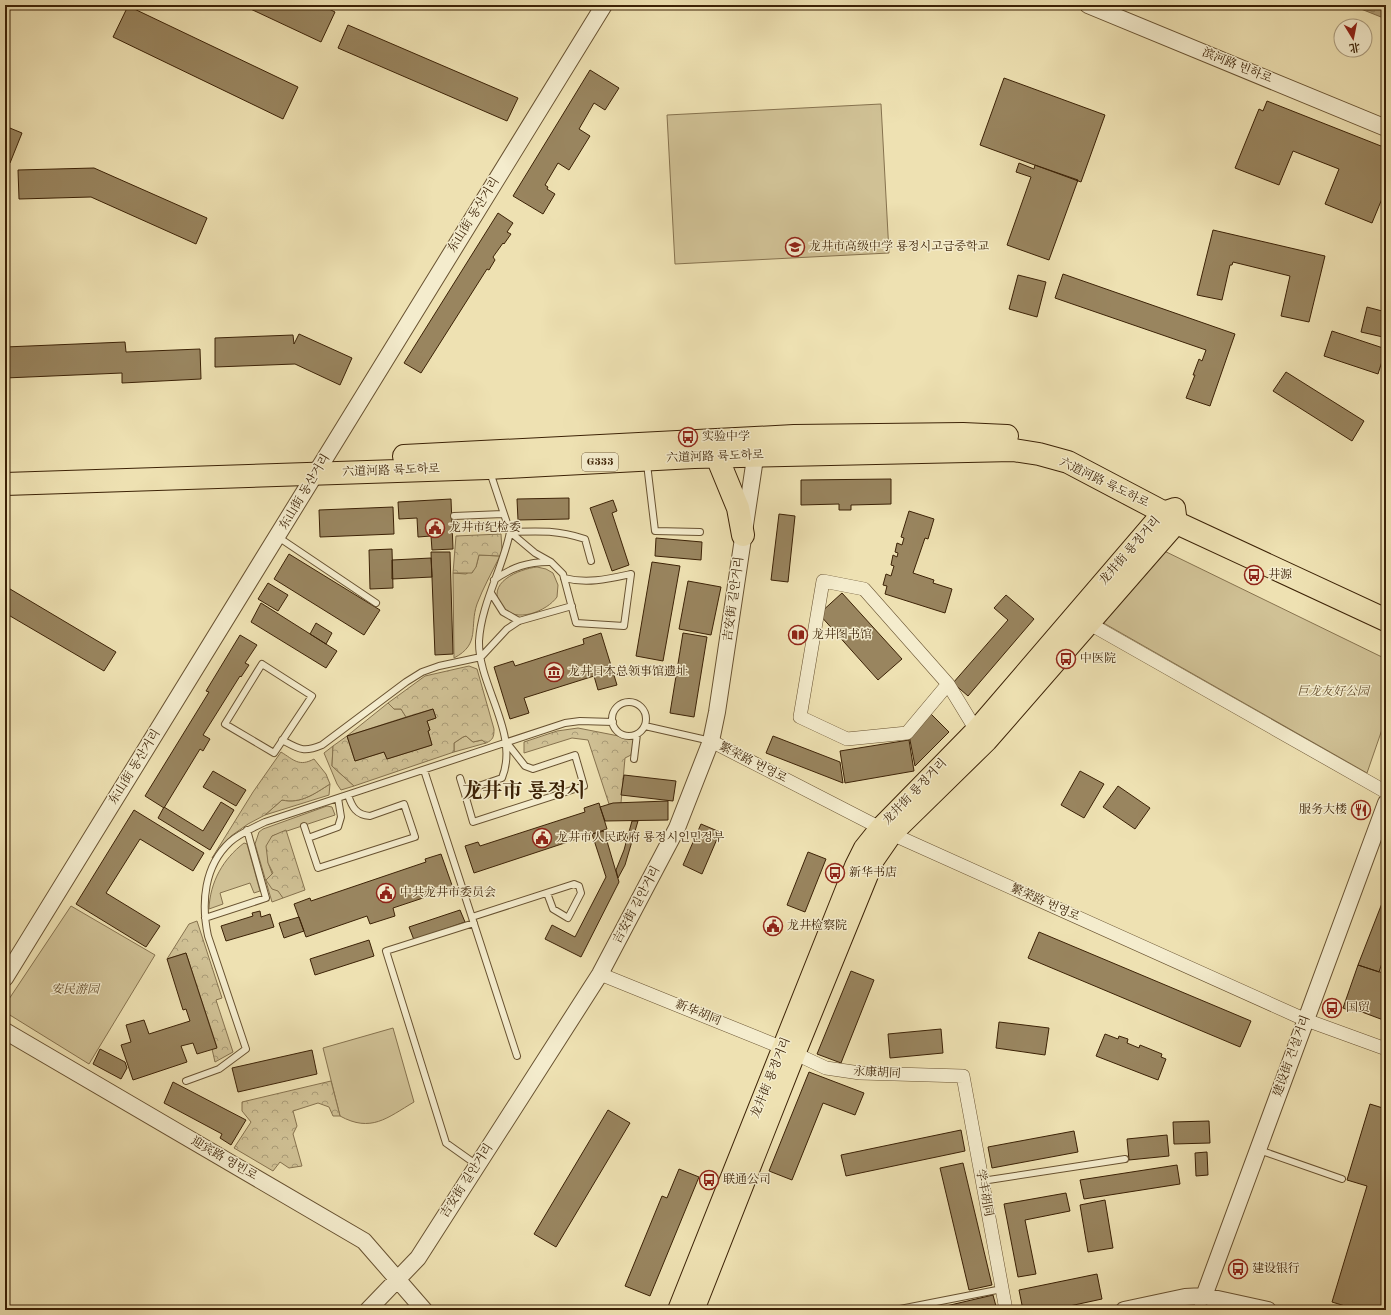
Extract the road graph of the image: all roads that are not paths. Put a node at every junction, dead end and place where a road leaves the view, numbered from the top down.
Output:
1 (604, 5) edge
2 (1088, 5) edge
3 (1386, 128) edge
4 (756, 447) junction
5 (717, 457) junction
6 (485, 460) junction
7 (646, 460) junction
8 (319, 466) junction
9 (5, 472) edge
10 (5, 484) edge
11 (504, 514) junction
12 (1172, 514) junction
13 (454, 516) dead end
14 (510, 532) junction
15 (700, 532) dead end
16 (743, 536) junction
17 (278, 537) junction
18 (591, 561) dead end
19 (550, 562) junction
20 (564, 578) junction
21 (494, 580) junction
22 (491, 593) junction
23 (376, 603) dead end
24 (1386, 605) edge
25 (572, 606) junction
26 (1386, 620) edge
27 (519, 621) junction
28 (1090, 624) junction
29 (481, 657) junction
30 (948, 684) junction
31 (613, 722) junction
32 (645, 726) junction
33 (637, 734) junction
34 (981, 735) junction
35 (282, 740) junction
36 (711, 741) junction
37 (507, 743) junction
38 (634, 759) dead end
39 (424, 770) junction
40 (460, 778) dead end
41 (464, 791) junction
42 (1386, 792) edge
43 (348, 795) junction
44 (338, 798) junction
45 (1386, 803) edge
46 (304, 826) dead end
47 (247, 830) junction
48 (886, 831) junction
49 (308, 838) junction
50 (547, 893) junction
51 (205, 918) junction
52 (473, 920) junction
53 (600, 974) junction
54 (5, 978) edge
55 (1306, 1020) junction
56 (5, 1031) edge
57 (1386, 1049) edge
58 (789, 1051) junction
59 (517, 1056) dead end
60 (963, 1076) joint
61 (186, 1081) dead end
62 (1258, 1150) junction
63 (1125, 1159) dead end
64 (477, 1165) junction
65 (1342, 1179) dead end
66 (982, 1181) junction
67 (398, 1278) junction
68 (1002, 1289) junction
69 (1201, 1303) edge
70 (368, 1310) edge
71 (424, 1310) edge
72 (678, 1310) edge
73 (694, 1310) edge
74 (895, 1310) edge
75 (1006, 1310) edge
76 (1124, 1310) edge
77 (1268, 1310) edge

1 - 8 street, 东山街 동산거리
2 - 3 street, 滨河路 빈하로
4 - 5 highway, 六道河路 륙도하로 / G333
4 - 6 highway, 六道河路 륙도하로 / G333
4 - 12 highway, 六道河路 륙도하로 / G333
4 - 16 street, 吉安街 길안거리
5 - 7 highway, 六道河路 륙도하로 / G333
5 - 16 highway
6 - 7 highway, 六道河路 륙도하로 / G333
6 - 8 highway, 六道河路 륙도하로 / G333
6 - 11 lane
7 - 15 lane
8 - 9 highway, 六道河路 륙도하로 / G333
8 - 10 highway, 六道河路 륙도하로 / G333
8 - 17 street, 东山街 동산거리
11 - 13 lane
11 - 14 lane
12 - 24 highway, 六道河路 륙도하로 / G333
12 - 26 highway, 六道河路 륙도하로 / G333
12 - 28 main road, 龙井街 룡정거리
12 - 34 main road, 龙井街 룡정거리
14 - 18 lane
14 - 19 lane
14 - 21 lane
16 - 36 street, 吉安街 길안거리
17 - 23 lane
17 - 54 street, 东山街 동산거리
19 - 20 lane
19 - 21 lane
20 - 25 lane
20 - 25 lane
21 - 22 lane
22 - 27 lane
22 - 29 lane
25 - 27 lane
27 - 29 lane
28 - 34 main road, 龙井街 룡정거리
28 - 42 street
29 - 35 lane
29 - 37 lane
30 - 30 street
30 - 34 street
31 - 32 lane
31 - 33 lane
31 - 37 lane
32 - 33 lane
32 - 36 lane
33 - 38 lane
34 - 48 main road, 龙井街 룡정거리
35 - 35 lane
36 - 48 street, 繁荣路 번영로
36 - 53 street, 吉安街 길안거리
37 - 39 lane
37 - 41 lane
37 - 41 lane
39 - 43 lane
39 - 52 lane
40 - 41 lane
43 - 44 lane
43 - 49 lane
44 - 47 lane
44 - 49 lane
45 - 55 street, 建设街 건설거리
46 - 49 lane
47 - 51 lane
47 - 51 lane
48 - 55 street, 繁荣路 번영로
48 - 58 main road, 龙井街 룡정거리
50 - 50 lane
50 - 52 lane
51 - 61 lane
52 - 59 lane
52 - 64 lane
53 - 58 street, 新华胡同
53 - 64 street, 吉安街 길안거리
55 - 57 street, 繁荣路 번영로
55 - 62 street, 建设街 건설거리
56 - 67 street, 迎宾路 영빈로
58 - 60 street, 永康胡同
58 - 72 main road, 龙井街 룡정거리
58 - 73 main road, 龙井街 룡정거리
60 - 66 street, 学丰胡同
62 - 65 lane
62 - 69 street, 建设街 건설거리
63 - 66 lane
64 - 67 street, 吉安街 길안거리
66 - 68 street, 学丰胡同
67 - 70 street, 吉安街 길안거리
67 - 71 street, 迎宾路 영빈로
68 - 74 lane
68 - 75 street, 学丰胡同
69 - 76 street
69 - 77 street

